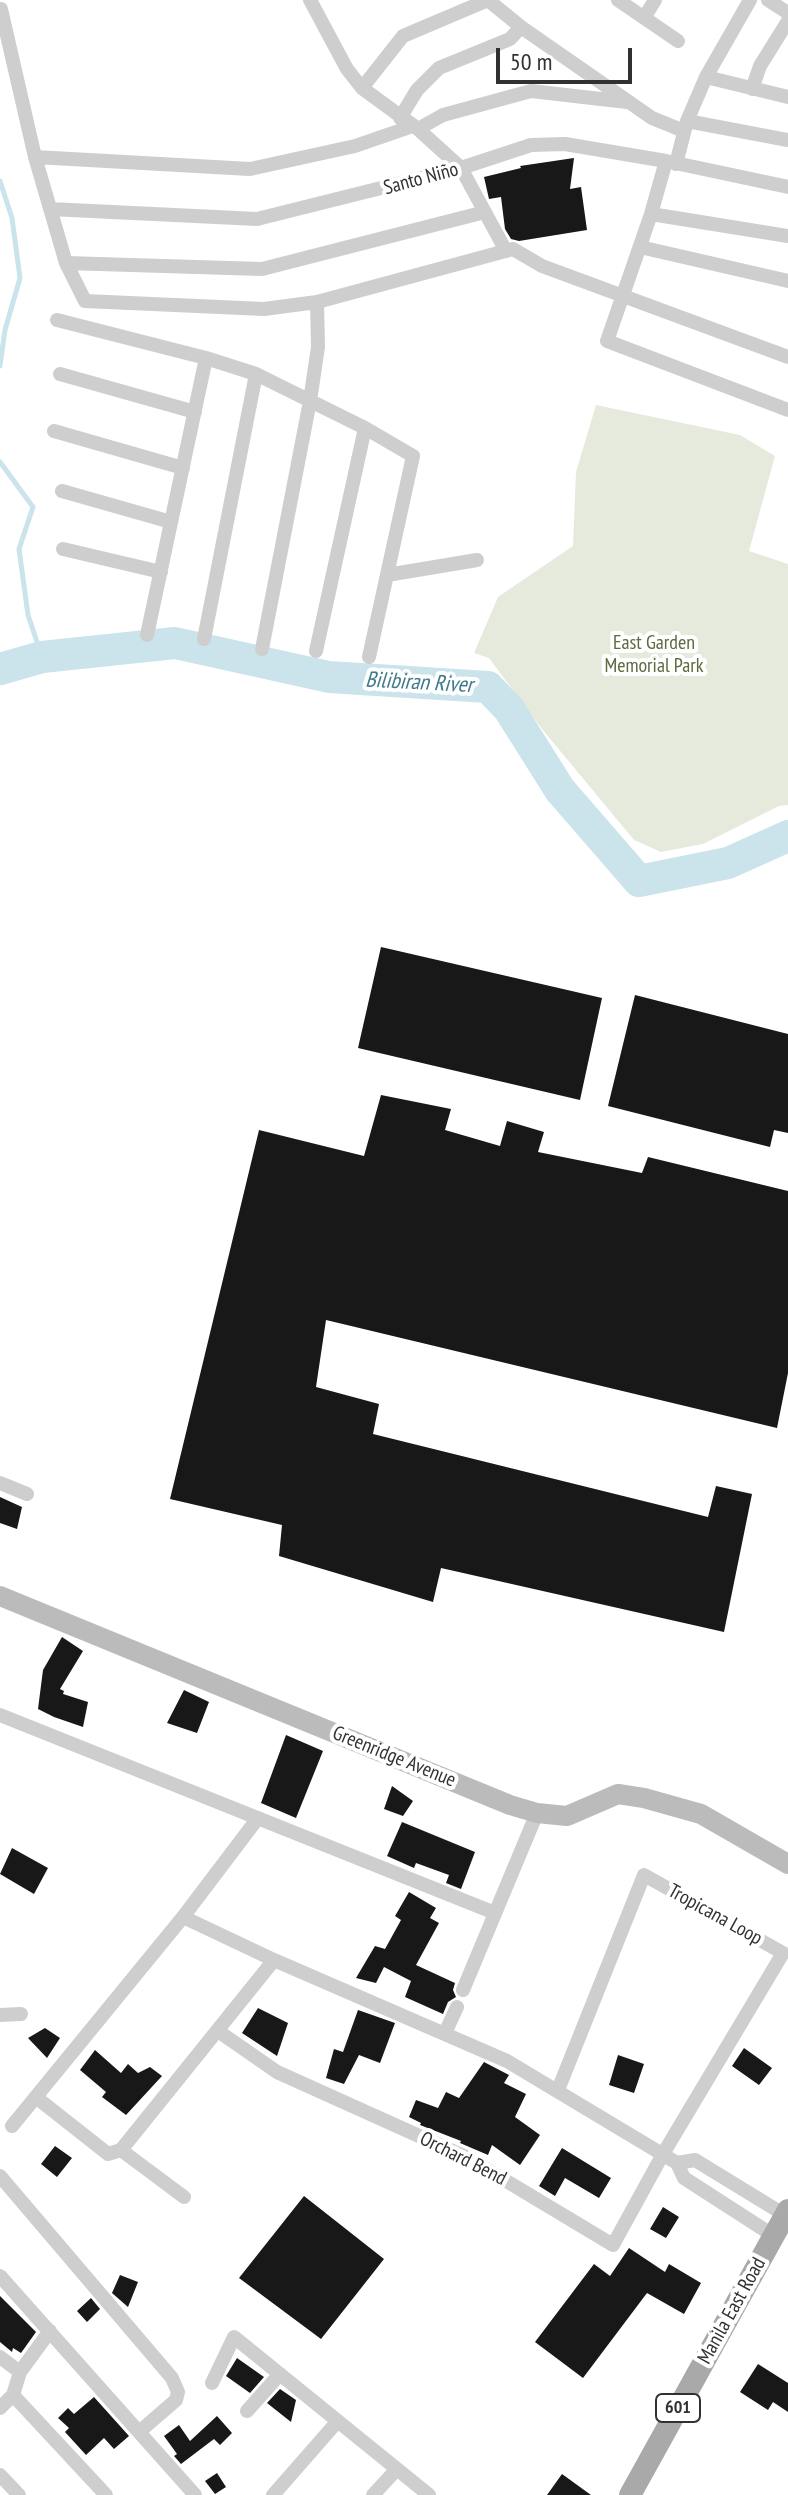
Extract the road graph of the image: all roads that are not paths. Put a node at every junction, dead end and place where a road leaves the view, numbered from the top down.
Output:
1 (310, 0) edge
2 (618, 0) edge
3 (655, 0) edge
4 (750, 0) edge
5 (768, 0) edge
6 (1, 9) edge
7 (788, 13) edge
8 (644, 18) junction
9 (788, 21) edge
10 (521, 27) junction
11 (678, 41) dead end
12 (706, 77) junction
13 (362, 88) junction
14 (752, 89) junction
15 (788, 97) edge
16 (629, 102) junction
17 (411, 124) junction
18 (686, 126) junction
19 (788, 140) edge
20 (35, 157) junction
21 (671, 162) junction
22 (461, 168) junction
23 (788, 187) edge
24 (50, 209) junction
25 (485, 212) junction
26 (651, 214) junction
27 (788, 236) edge
28 (640, 247) junction
29 (506, 251) junction
30 (66, 263) junction
31 (788, 281) edge
32 (623, 296) junction
33 (317, 302) junction
34 (57, 320) dead end
35 (788, 357) edge
36 (206, 358) junction
37 (60, 374) dead end
38 (256, 374) junction
39 (310, 401) junction
40 (788, 410) edge
41 (195, 412) junction
42 (365, 428) junction
43 (54, 431) dead end
44 (183, 468) junction
45 (62, 491) dead end
46 (171, 522) junction
47 (63, 549) dead end
48 (477, 560) dead end
49 (161, 572) junction
50 (387, 575) junction
51 (147, 635) dead end
52 (204, 639) dead end
53 (262, 649) dead end
54 (316, 651) dead end
55 (369, 657) dead end
56 (0, 1483) edge
57 (27, 1494) dead end
58 (0, 1596) edge
59 (0, 1715) edge
60 (537, 1813) junction
61 (258, 1818) junction
62 (788, 1864) edge
63 (495, 1913) junction
64 (183, 1917) junction
65 (274, 1960) junction
66 (463, 1990) dead end
67 (457, 2007) dead end
68 (21, 2014) dead end
69 (0, 2015) edge
70 (218, 2031) junction
71 (445, 2033) junction
72 (558, 2090) junction
73 (37, 2098) junction
74 (12, 2126) dead end
75 (121, 2150) junction
76 (663, 2154) junction
77 (677, 2163) junction
78 (0, 2176) edge
79 (184, 2197) dead end
80 (787, 2213) edge
81 (774, 2236) junction
82 (0, 2276) edge
83 (50, 2331) junction
84 (1, 2358) edge
85 (20, 2372) junction
86 (280, 2374) junction
87 (212, 2383) dead end
88 (13, 2395) junction
89 (0, 2408) edge
90 (247, 2411) dead end
91 (337, 2422) junction
92 (139, 2432) junction
93 (397, 2469) junction
94 (0, 2475) edge
95 (19, 2495) edge
96 (106, 2495) edge
97 (195, 2495) edge
98 (273, 2495) edge
99 (373, 2495) edge
100 (429, 2495) edge
101 (630, 2495) edge

1 - 13 street
2 - 8 street
3 - 8 street
4 - 12 street
5 - 7 street
6 - 20 street
8 - 11 street
9 - 14 street
10 - 13 street
10 - 16 street
10 - 17 street
12 - 14 street
12 - 18 street
13 - 17 street
14 - 15 street
16 - 17 street
16 - 18 street
17 - 20 street
17 - 22 street
18 - 19 street
18 - 21 street
20 - 24 street
21 - 22 street, Santo Niño
21 - 23 street, Santo Niño
21 - 26 street
22 - 24 street, Santo Niño
22 - 25 street
24 - 30 street
25 - 29 street
25 - 30 street
26 - 27 street
26 - 28 street
28 - 31 street
28 - 32 street
29 - 32 street
29 - 33 street
30 - 33 street
32 - 35 street
32 - 40 street
33 - 39 street
34 - 36 street
36 - 38 street
36 - 41 street
37 - 41 street
38 - 39 street
38 - 52 street
39 - 42 street
39 - 53 street
41 - 44 street
42 - 50 street
42 - 54 street
43 - 44 street
44 - 46 street
45 - 46 street
46 - 49 street
47 - 49 street
48 - 50 street
49 - 51 street
50 - 55 street
56 - 57 street
58 - 60 street, Greenridge Avenue
59 - 61 street
60 - 62 street, Greenridge Avenue
60 - 63 street
61 - 63 street
61 - 64 street
63 - 66 street
64 - 65 street
64 - 73 street
65 - 70 street
65 - 71 street
67 - 71 street
68 - 69 street
70 - 75 street
70 - 76 street, Orchard Bend
71 - 72 street
72 - 76 street
72 - 76 street, Tropicana Loop
73 - 74 street
73 - 75 street
75 - 79 street
76 - 77 street
77 - 80 street
77 - 81 street
78 - 92 street
80 - 81 main road, Manila East Road / 601
81 - 101 main road, Manila East Road / 601
82 - 83 street
83 - 85 street
83 - 92 street
84 - 85 street
85 - 88 street
86 - 87 street
86 - 90 street
86 - 91 street
88 - 89 street
88 - 96 street
91 - 93 street
91 - 98 street
92 - 97 street
93 - 99 street
93 - 100 street
94 - 95 street

